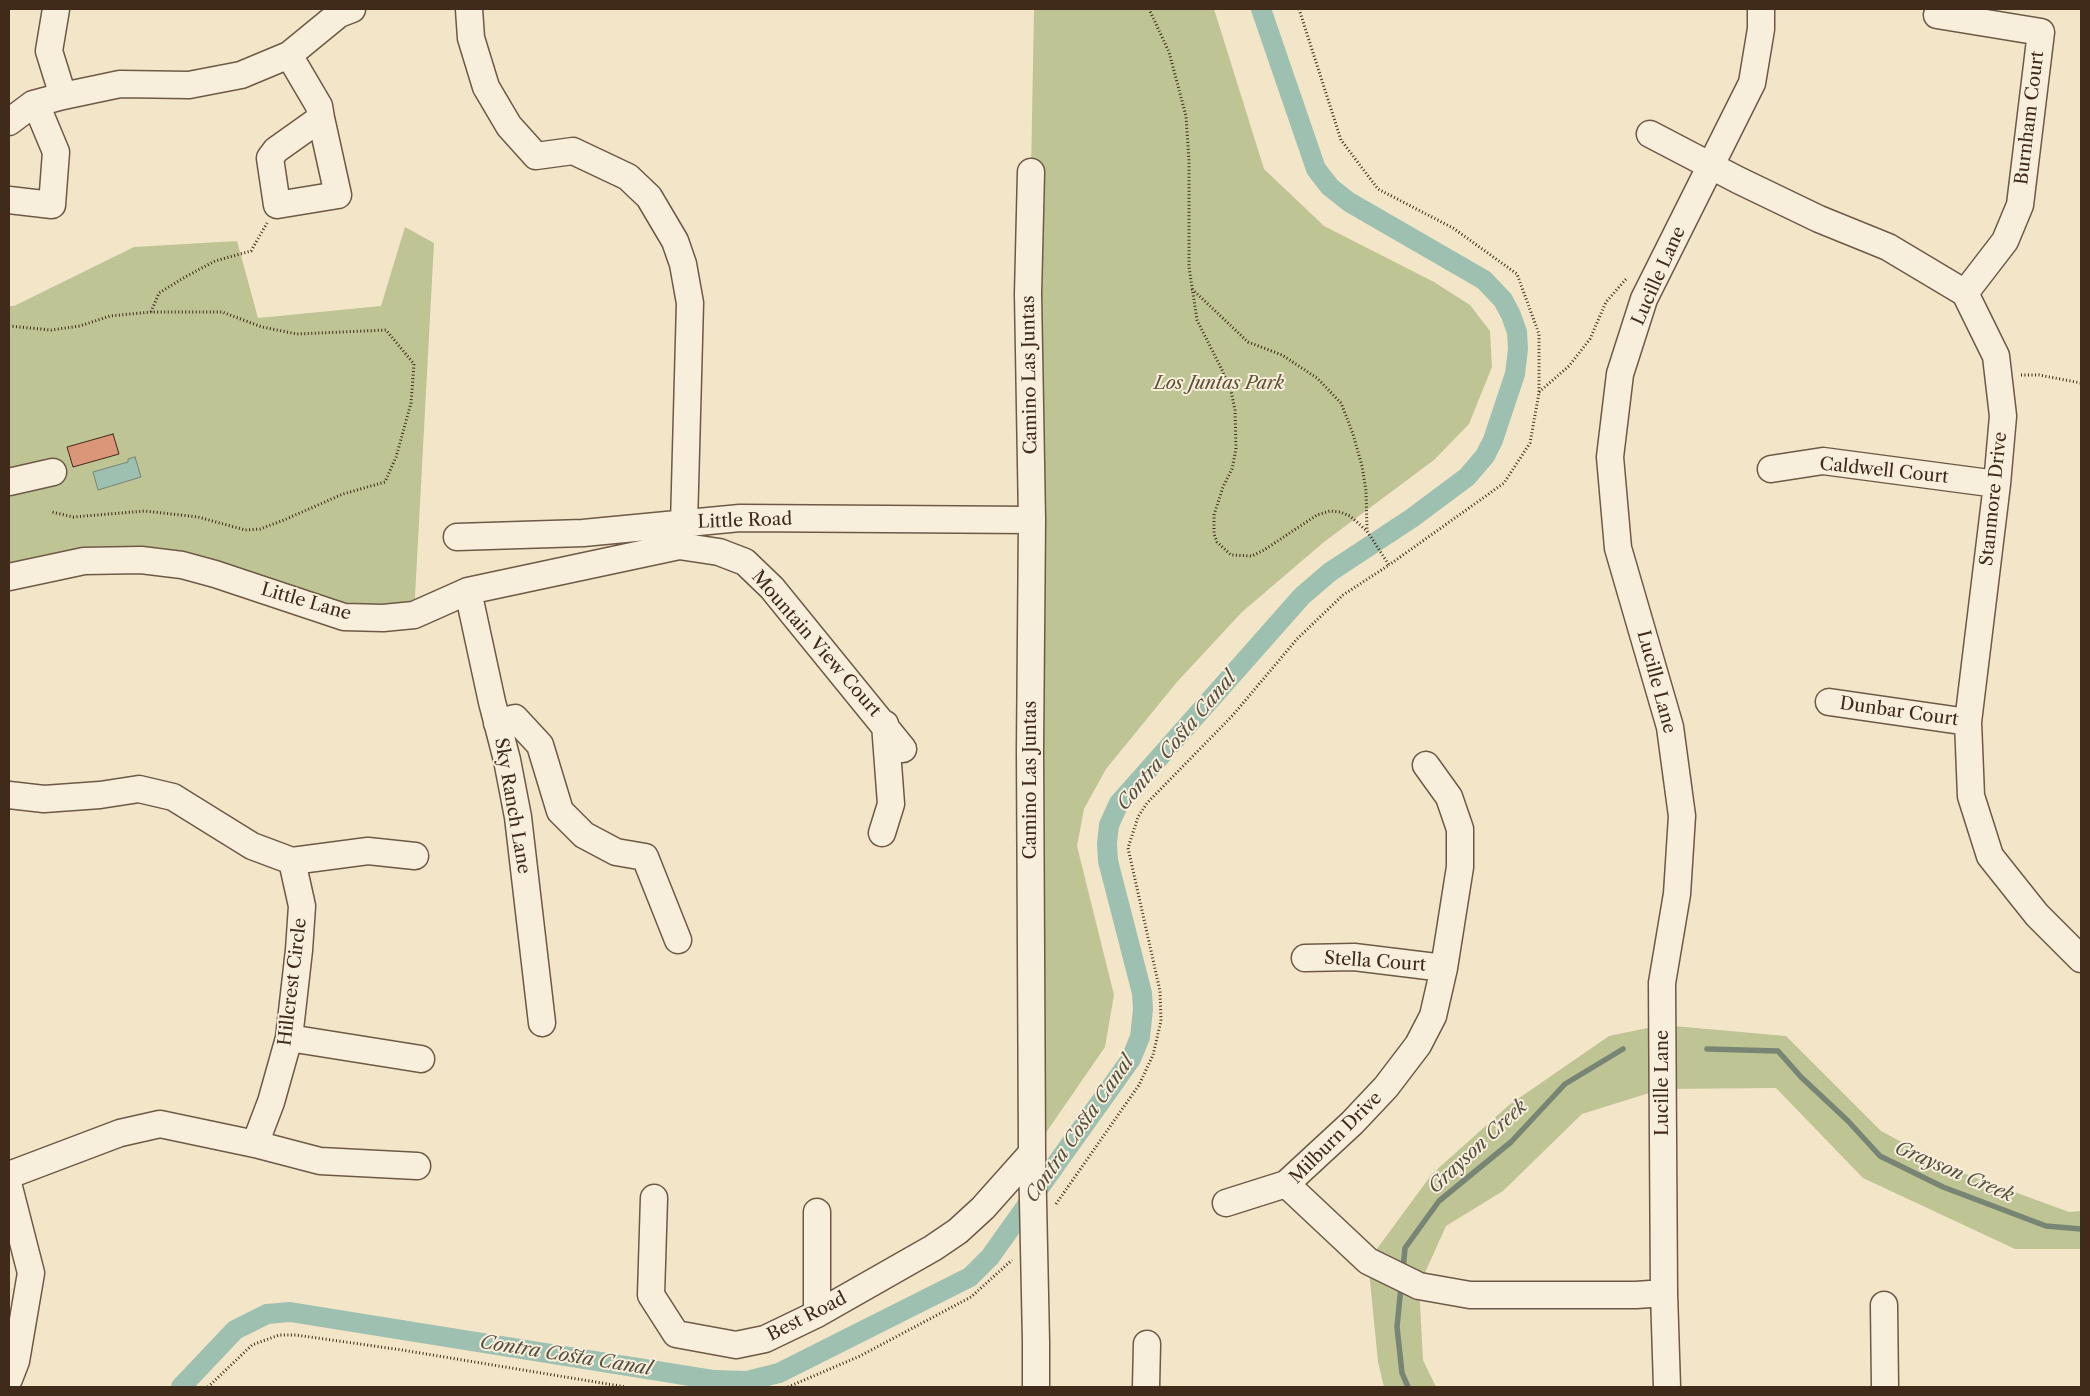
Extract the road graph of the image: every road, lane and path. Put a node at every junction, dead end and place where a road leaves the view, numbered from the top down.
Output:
1 (56, 9) edge
2 (470, 9) edge
3 (1149, 9) edge
4 (1299, 9) edge
5 (1761, 9) edge
6 (343, 11) edge
7 (1937, 15) dead end
8 (289, 55) junction
9 (63, 96) junction
10 (36, 104) junction
11 (322, 118) junction
12 (9, 122) edge
13 (1650, 134) dead end
14 (1711, 165) junction
15 (1031, 172) dead end
16 (9, 200) edge
17 (277, 205) junction
18 (1628, 277) dead end
19 (1192, 289) junction
20 (1965, 293) junction
21 (151, 312) junction
22 (9, 326) edge
23 (1999, 381) junction
24 (2081, 383) edge
25 (1539, 393) junction
26 (1771, 469) dead end
27 (53, 472) dead end
28 (9, 482) edge
29 (1997, 484) junction
30 (52, 512) dead end
31 (1032, 520) junction
32 (684, 524) junction
33 (1369, 533) junction
34 (457, 537) dead end
35 (719, 552) joint
36 (1389, 565) junction
37 (9, 577) edge
38 (468, 590) junction
39 (1829, 702) dead end
40 (1968, 722) junction
41 (497, 723) junction
42 (885, 724) junction
43 (903, 748) dead end
44 (1426, 765) dead end
45 (9, 795) edge
46 (882, 834) dead end
47 (415, 856) dead end
48 (292, 861) junction
49 (678, 940) dead end
50 (1305, 958) dead end
51 (2081, 959) edge
52 (1444, 968) junction
53 (542, 1023) dead end
54 (289, 1038) junction
55 (421, 1059) dead end
56 (255, 1144) junction
57 (1033, 1161) junction
58 (417, 1166) dead end
59 (9, 1175) edge
60 (1286, 1184) junction
61 (9, 1187) edge
62 (654, 1198) dead end
63 (1226, 1203) dead end
64 (1055, 1206) dead end
65 (817, 1212) dead end
66 (1034, 1231) junction
67 (1664, 1293) junction
68 (1884, 1305) dead end
69 (817, 1314) junction
70 (1147, 1344) dead end
71 (9, 1379) edge
72 (208, 1387) edge
73 (626, 1387) edge
74 (788, 1387) edge
75 (1036, 1387) edge
76 (1146, 1387) edge
77 (1667, 1387) edge
78 (1885, 1387) edge

1 - 9 street
2 - 32 street
3 - 19 path
4 - 25 path
5 - 14 street, Lucille Lane
6 - 8 street
7 - 20 street, Burnham Court
8 - 9 street
8 - 11 street
9 - 10 street
10 - 12 street
10 - 16 street
11 - 17 street
11 - 17 street
13 - 14 street
14 - 20 street
14 - 67 street, Lucille Lane
15 - 31 street, Camino Las Juntas
17 - 21 path
18 - 25 path
19 - 33 path
19 - 33 path
20 - 23 street, Stanmore Drive
21 - 22 path
21 - 30 path
23 - 24 path
23 - 29 street, Stanmore Drive
25 - 36 path
26 - 29 street, Caldwell Court
27 - 28 street
29 - 40 street, Stanmore Drive
31 - 32 street, Little Road
31 - 57 street, Camino Las Juntas
32 - 34 street, Little Road
33 - 36 path
35 - 38 street, Little Lane
35 - 42 street, Mountain View Court
36 - 64 path
37 - 38 street, Little Lane
38 - 41 street, Sky Ranch Lane
39 - 40 street, Dunbar Court
40 - 51 street, Stanmore Drive
41 - 49 street
41 - 53 street, Sky Ranch Lane
42 - 43 street, Mountain View Court
42 - 46 street
44 - 52 street, Milburn Drive
45 - 48 street
47 - 48 street
48 - 54 street, Hillcrest Circle
50 - 52 street, Stella Court
52 - 60 street, Milburn Drive
54 - 55 street
54 - 56 street, Hillcrest Circle
56 - 58 street
56 - 59 street
57 - 66 street, Camino Las Juntas
57 - 69 street, Best Road
60 - 63 street
60 - 67 street, Milburn Drive
61 - 71 street
62 - 69 street, Best Road
65 - 69 street
66 - 74 path
66 - 75 street, Camino Las Juntas
67 - 77 street, Lucille Lane
68 - 78 street
70 - 76 street
72 - 73 path

